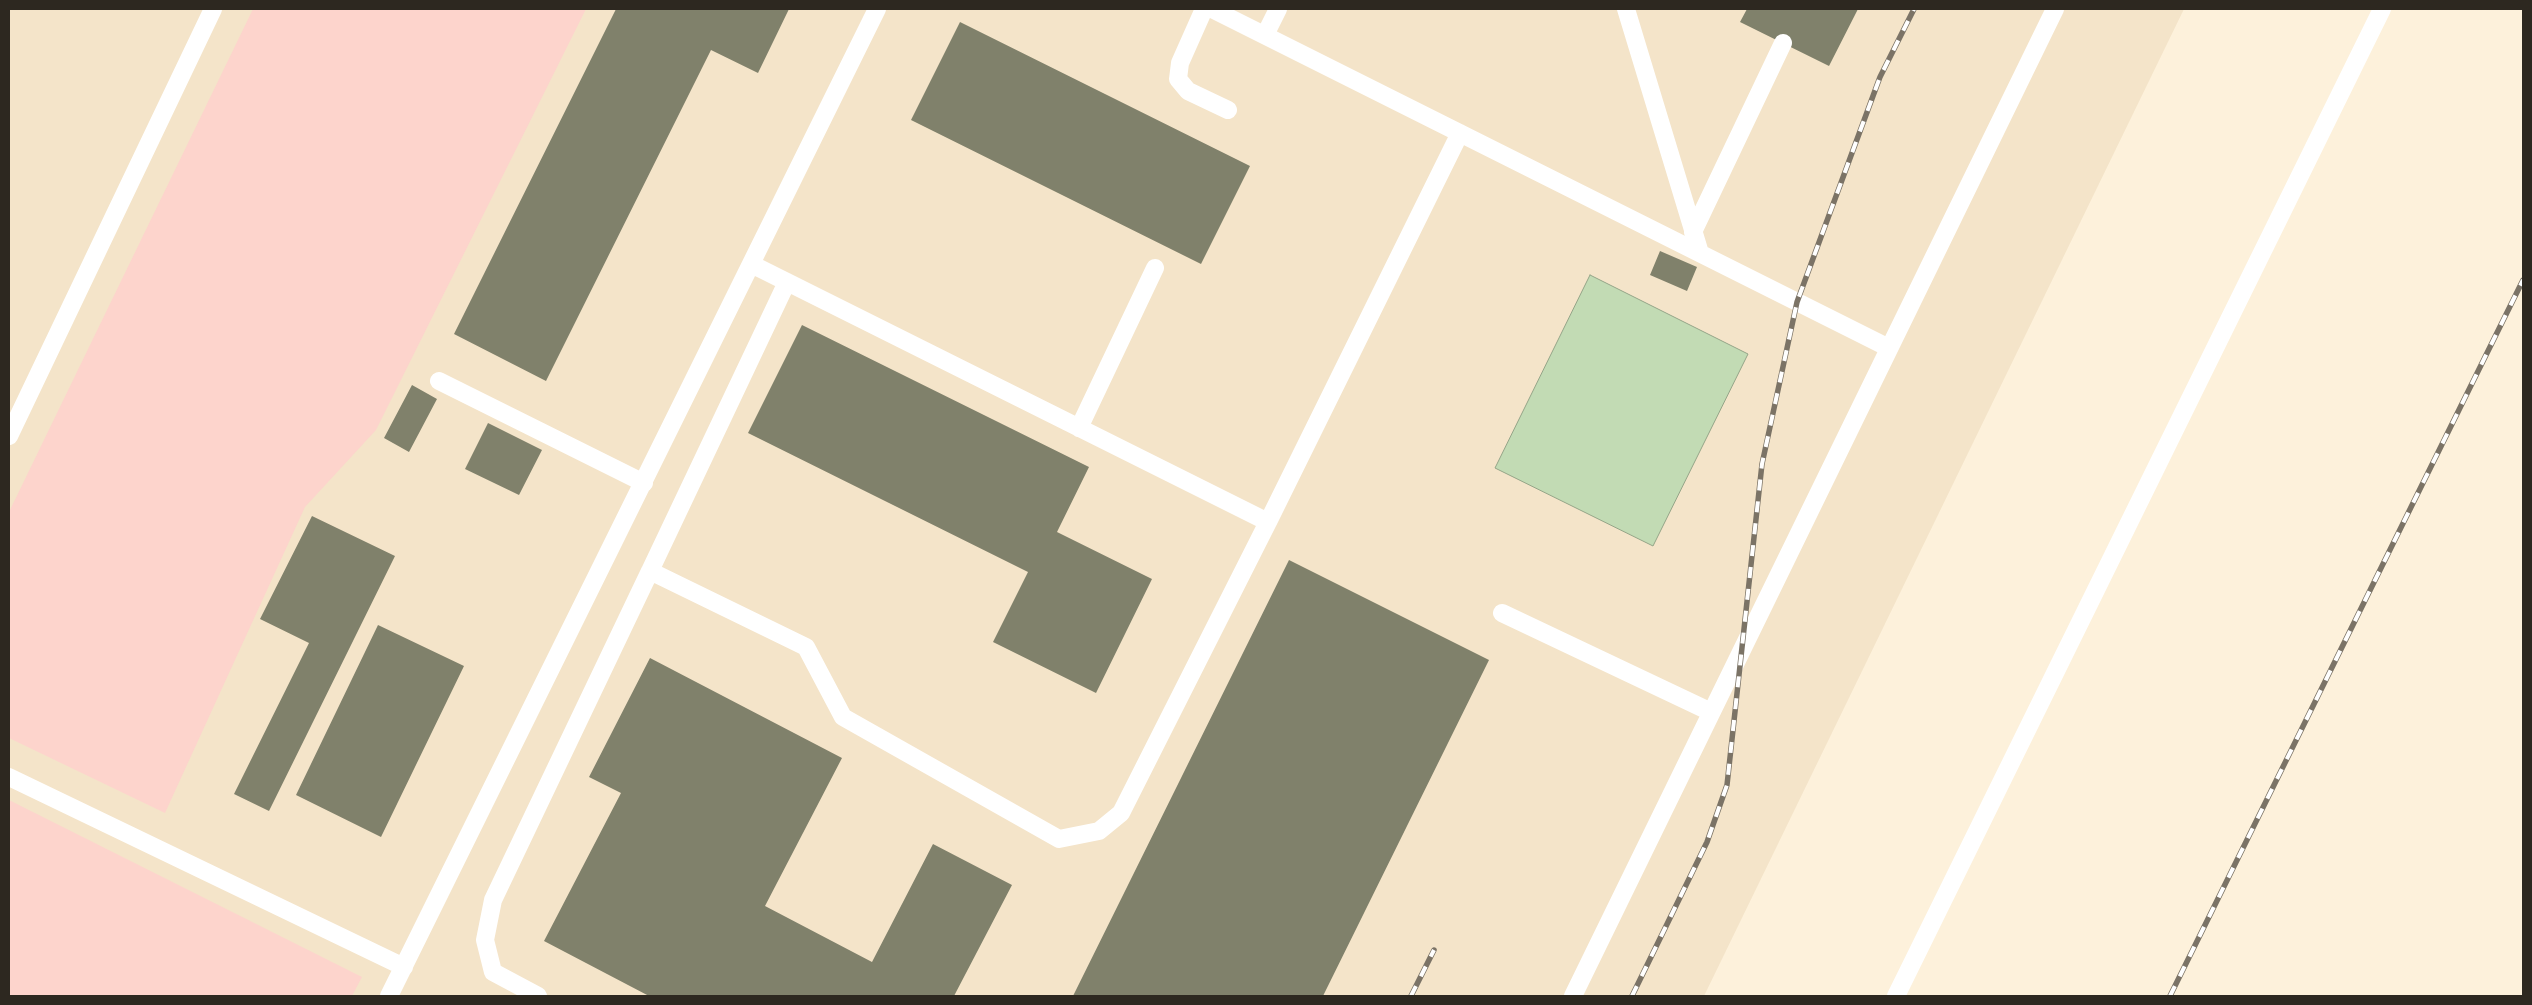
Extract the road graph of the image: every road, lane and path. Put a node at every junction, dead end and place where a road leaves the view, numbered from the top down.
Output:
1 (213, 9) edge
2 (877, 9) edge
3 (1204, 9) edge
4 (1212, 9) edge
5 (1278, 9) edge
6 (1626, 9) edge
7 (2055, 9) edge
8 (2382, 9) edge
9 (1265, 35) junction
10 (1783, 43) dead end
11 (1228, 110) dead end
12 (1460, 133) junction
13 (1693, 232) junction
14 (1700, 254) junction
15 (751, 264) junction
16 (1155, 268) dead end
17 (787, 282) junction
18 (1889, 348) junction
19 (439, 381) dead end
20 (1079, 428) junction
21 (9, 436) edge
22 (644, 483) junction
23 (1268, 522) junction
24 (650, 571) junction
25 (1502, 613) dead end
26 (1711, 712) junction
27 (9, 777) edge
28 (404, 967) junction
29 (389, 996) edge
30 (538, 996) edge
31 (1573, 996) edge
32 (1896, 996) edge

1 - 21 lane
2 - 15 lane
3 - 11 lane
4 - 9 lane
5 - 9 lane
6 - 13 lane
7 - 18 lane
8 - 32 lane
9 - 12 lane
10 - 13 lane
12 - 14 lane
12 - 23 lane
13 - 14 lane
14 - 18 lane
15 - 17 lane
15 - 22 lane
16 - 20 lane
17 - 20 lane
17 - 24 lane
18 - 26 lane
19 - 22 lane
20 - 23 lane
22 - 28 lane
23 - 24 lane
24 - 30 lane
25 - 26 lane
26 - 31 lane
27 - 28 lane
28 - 29 lane

